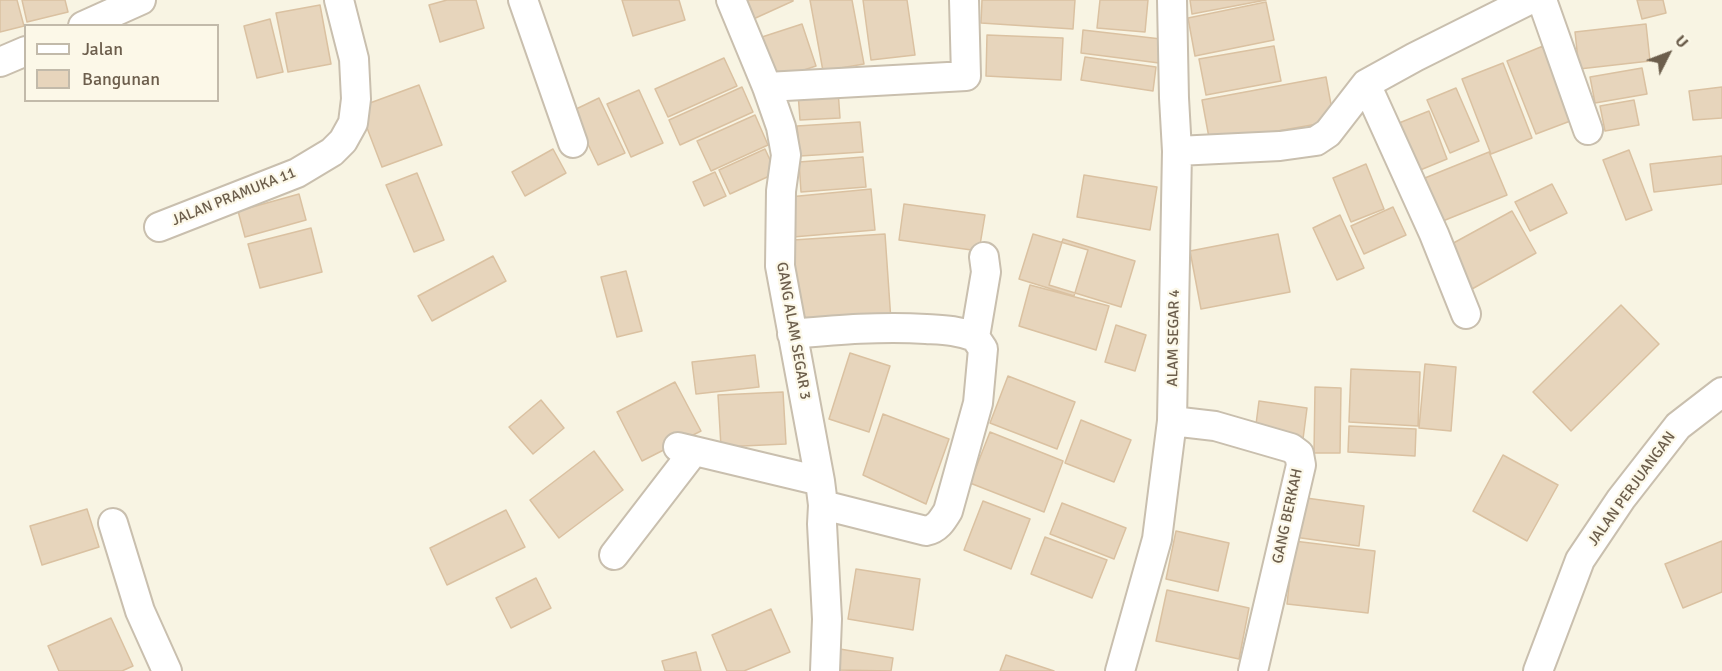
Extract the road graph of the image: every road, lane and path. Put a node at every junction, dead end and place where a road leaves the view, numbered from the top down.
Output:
1 (141, 0) edge
2 (339, 0) edge
3 (523, 0) edge
4 (731, 0) edge
5 (964, 0) edge
6 (1172, 0) edge
7 (1529, 0) edge
8 (1542, 0) edge
9 (87, 24) edge
10 (24, 52) edge
11 (0, 62) edge
12 (1366, 84) junction
13 (767, 87) junction
14 (1588, 130) dead end
15 (573, 143) dead end
16 (1177, 151) junction
17 (159, 227) dead end
18 (984, 257) dead end
19 (1466, 314) dead end
20 (792, 334) junction
21 (975, 337) junction
22 (1722, 392) edge
23 (1172, 421) junction
24 (821, 493) junction
25 (113, 523) dead end
26 (614, 555) dead end
27 (168, 671) edge
28 (825, 671) edge
29 (1120, 671) edge
30 (1252, 671) edge
31 (1538, 671) edge

1 - 9 street
2 - 17 street, JALAN PRAMUKA 11
3 - 15 street
4 - 13 street, GANG ALAM SEGAR 3
5 - 13 street
6 - 16 street, ALAM SEGAR 4
7 - 12 street
8 - 14 street
10 - 11 street
12 - 16 street
12 - 19 street
13 - 20 street, GANG ALAM SEGAR 3
16 - 23 street, ALAM SEGAR 4
18 - 21 street
20 - 21 street
20 - 24 street, GANG ALAM SEGAR 3
21 - 24 street
22 - 31 street, JALAN PERJUANGAN
23 - 29 street, ALAM SEGAR 4
23 - 30 street, GANG BERKAH
24 - 26 street
24 - 28 street, GANG ALAM SEGAR 3
25 - 27 street

